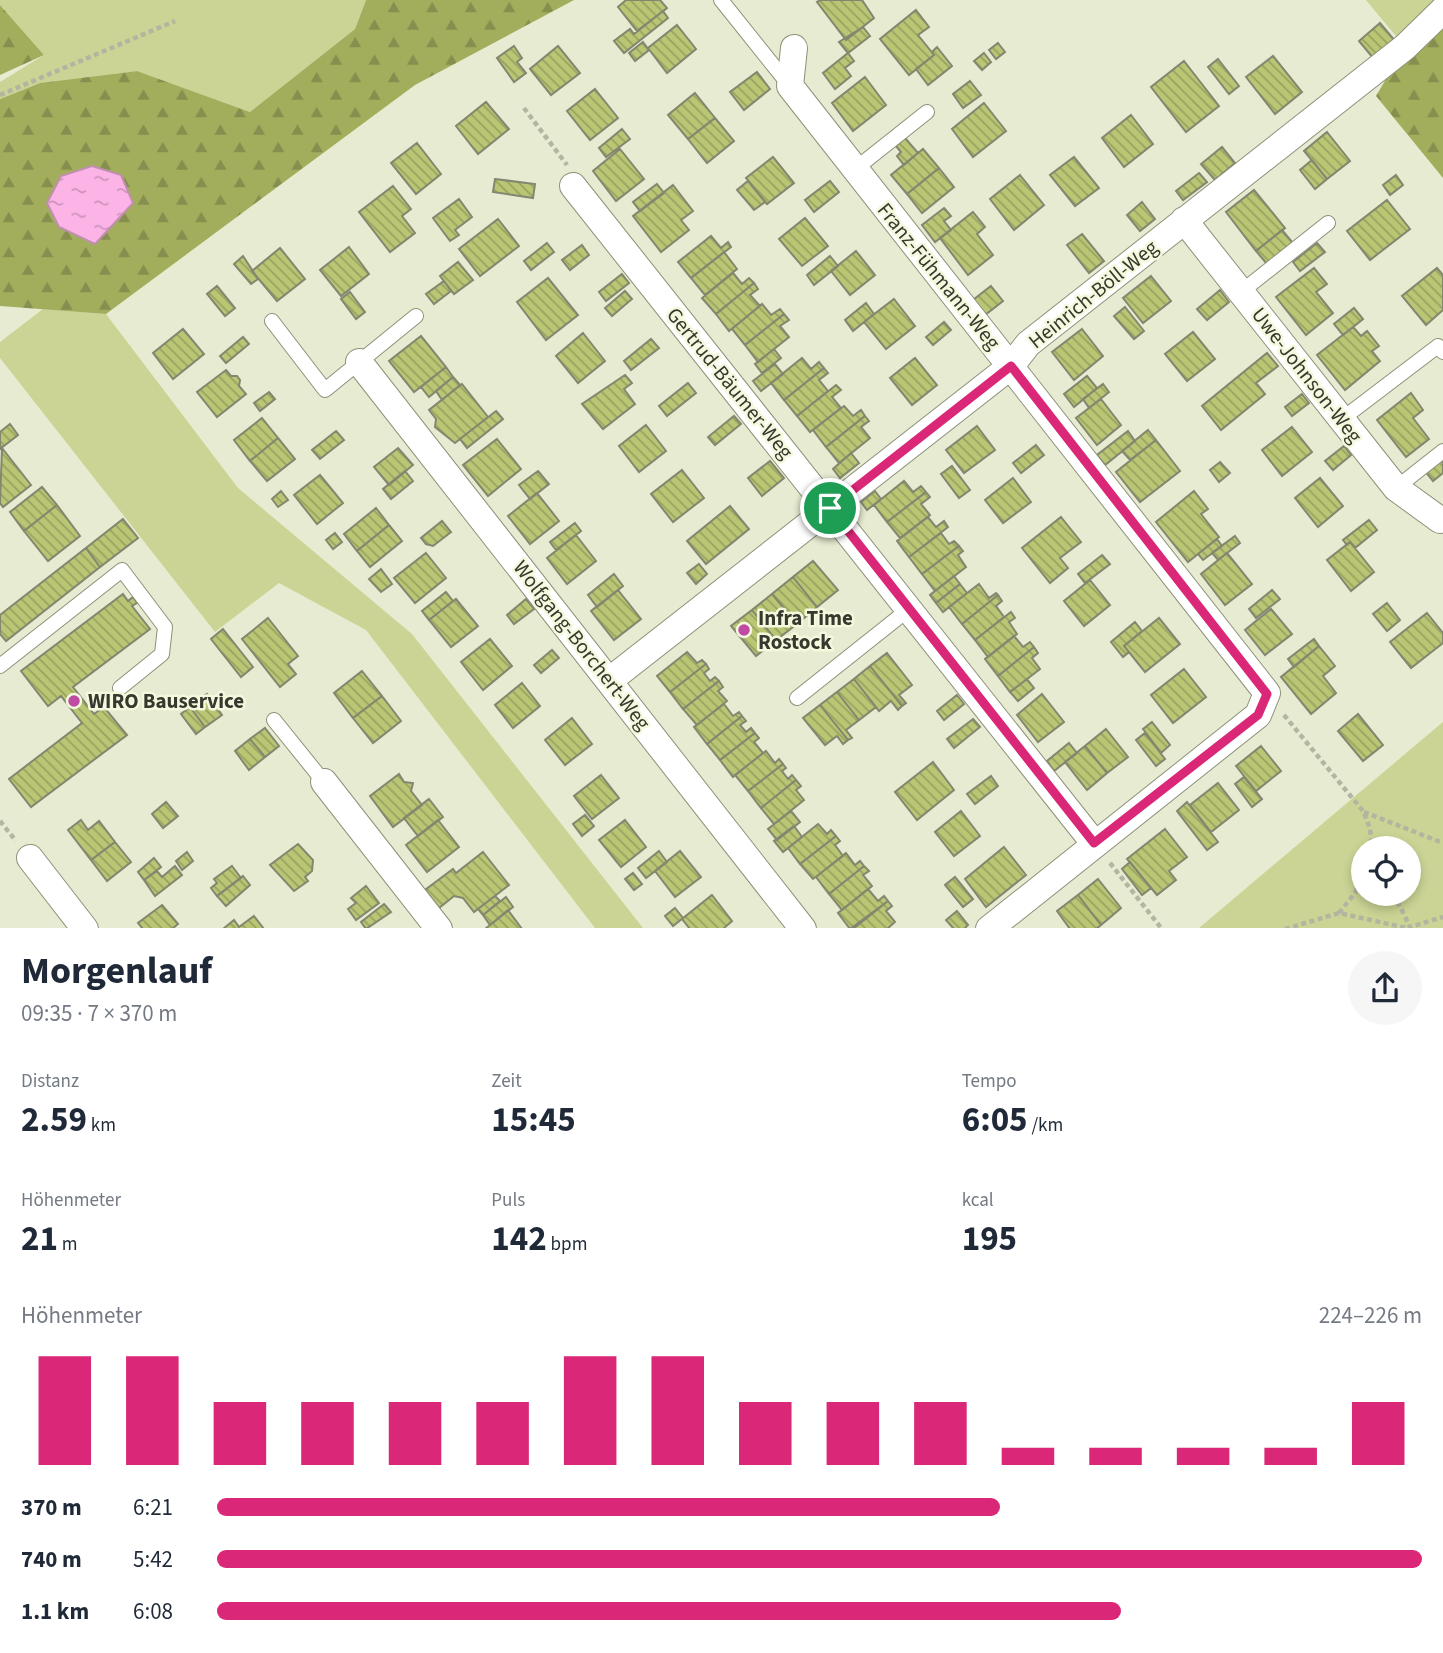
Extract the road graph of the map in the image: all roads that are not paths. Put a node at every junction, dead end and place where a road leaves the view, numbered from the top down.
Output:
1 (721, 0) edge
2 (1443, 10) edge
3 (794, 48) dead end
4 (790, 86) junction
5 (927, 112) dead end
6 (854, 170) junction
7 (573, 186) road end
8 (1184, 220) junction
9 (1328, 223) dead end
10 (1241, 292) junction
11 (416, 316) dead end
12 (272, 321) dead end
13 (1443, 352) edge
14 (359, 362) junction
15 (1011, 366) junction
16 (1342, 419) junction
17 (1443, 451) edge
18 (1396, 488) junction
19 (830, 508) junction
20 (1442, 519) edge
21 (909, 609) junction
22 (0, 666) edge
23 (610, 680) junction
24 (120, 688) dead end
25 (797, 698) dead end
26 (274, 720) dead end
27 (324, 782) joint
28 (1094, 843) junction
29 (30, 858) dead end
30 (84, 928) edge
31 (438, 928) edge
32 (802, 928) edge
33 (990, 928) edge

1 - 4 lane
2 - 8 street, Heinrich-Böll-Weg
3 - 4 street
4 - 6 street, Franz-Fühmann-Weg
5 - 6 lane
6 - 15 street, Franz-Fühmann-Weg
7 - 19 street, Gertrud-Bäumer-Weg
8 - 10 street, Uwe-Johnson-Weg
8 - 15 street, Heinrich-Böll-Weg
9 - 10 lane
10 - 16 street, Uwe-Johnson-Weg
11 - 14 lane
12 - 14 lane
13 - 16 lane
14 - 23 street, Wolfgang-Borchert-Weg
15 - 19 street, Heinrich-Böll-Weg
15 - 28 street, Franz-Fühmann-Weg
16 - 18 street, Uwe-Johnson-Weg
17 - 18 lane
18 - 20 street, Uwe-Johnson-Weg
19 - 21 street, Gertrud-Bäumer-Weg
19 - 23 street, Heinrich-Böll-Weg
21 - 25 lane
21 - 28 street, Gertrud-Bäumer-Weg
22 - 24 lane
23 - 32 street, Wolfgang-Borchert-Weg
26 - 27 lane
27 - 31 street
28 - 33 street
29 - 30 street

